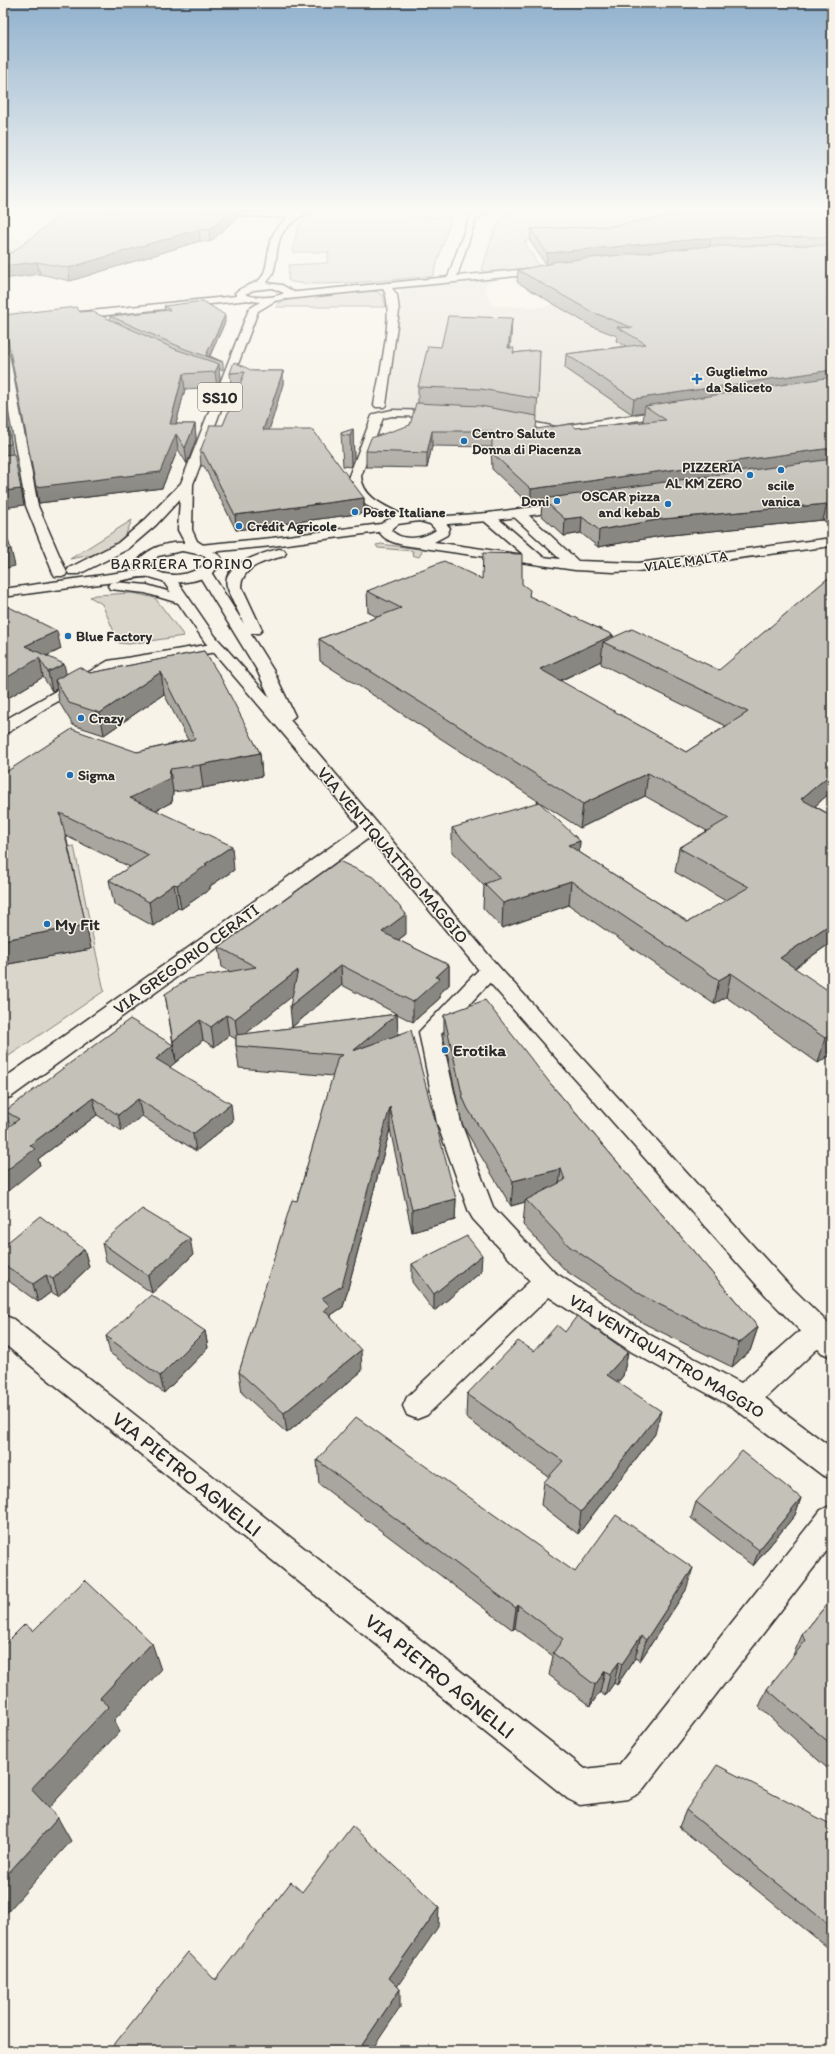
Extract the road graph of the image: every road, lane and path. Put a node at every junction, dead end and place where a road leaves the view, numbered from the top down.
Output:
1 (164, 306) edge
2 (251, 306) edge
3 (260, 306) edge
4 (393, 306) edge
5 (254, 309) junction
6 (81, 314) junction
7 (3, 323) edge
8 (102, 324) edge
9 (4, 354) edge
10 (216, 373) edge
11 (228, 377) junction
12 (7, 391) edge
13 (379, 411) junction
14 (681, 411) edge
15 (457, 415) edge
16 (494, 418) edge
17 (23, 464) junction
18 (10, 465) edge
19 (187, 484) junction
20 (170, 502) junction
21 (587, 504) edge
22 (518, 513) junction
23 (488, 517) junction
24 (400, 519) junction
25 (440, 527) junction
26 (387, 532) junction
27 (414, 542) junction
28 (832, 542) edge
29 (200, 549) junction
30 (279, 553) junction
31 (539, 561) junction
32 (147, 563) junction
33 (575, 566) junction
34 (210, 568) junction
35 (67, 572) junction
36 (168, 578) junction
37 (3, 581) edge
38 (50, 586) junction
39 (3, 593) edge
40 (182, 600) junction
41 (218, 648) junction
42 (265, 670) junction
43 (3, 728) edge
44 (297, 739) junction
45 (370, 828) junction
46 (490, 970) junction
47 (3, 1091) edge
48 (547, 1282) junction
49 (3, 1327) edge
50 (828, 1343) edge
51 (744, 1399) junction
52 (417, 1406) dead end
53 (832, 1465) edge
54 (832, 1520) edge

1 - 6 street
2 - 5 street
3 - 5 street
4 - 13 street
5 - 11 street, SS10
6 - 7 street
6 - 8 street
9 - 12 street
10 - 11 street
11 - 19 street, SS10
12 - 17 street
13 - 15 street
13 - 24 street
14 - 16 street
17 - 18 street
17 - 35 street
19 - 20 street, SS10
19 - 29 street, SS10
20 - 32 street, SS10
20 - 35 street, SS10
21 - 22 street
22 - 23 street
22 - 33 street
23 - 25 street
23 - 31 street
24 - 25 street
24 - 26 street
25 - 27 street
25 - 31 street, VIALE MALTA
26 - 27 street, VIALE MALTA
26 - 29 street
26 - 30 street
27 - 31 street, VIALE MALTA
28 - 33 street, VIALE MALTA
29 - 32 street, SS10
29 - 34 street, SS10
30 - 34 street
30 - 42 street
31 - 33 street, VIALE MALTA
32 - 35 street, SS10
32 - 36 street, SS10
32 - 38 street, SS10
34 - 36 street, SS10
34 - 42 street, VIA VENTIQUATTRO MAGGIO
35 - 37 street, SS10
36 - 40 street, VIA VENTIQUATTRO MAGGIO
38 - 39 street, SS10
38 - 40 street
40 - 41 street, VIA VENTIQUATTRO MAGGIO
41 - 43 street
41 - 44 street, VIA VENTIQUATTRO MAGGIO
42 - 44 street, VIA VENTIQUATTRO MAGGIO
44 - 45 street, VIA VENTIQUATTRO MAGGIO
45 - 46 street, VIA VENTIQUATTRO MAGGIO
45 - 47 street, VIA GREGORIO CERATI
46 - 48 street, VIA VENTIQUATTRO MAGGIO
46 - 50 street, VIA VENTIQUATTRO MAGGIO
48 - 51 street, VIA VENTIQUATTRO MAGGIO
48 - 52 street
49 - 54 street, VIA PIETRO AGNELLI
50 - 51 street
51 - 53 street, VIA VENTIQUATTRO MAGGIO

